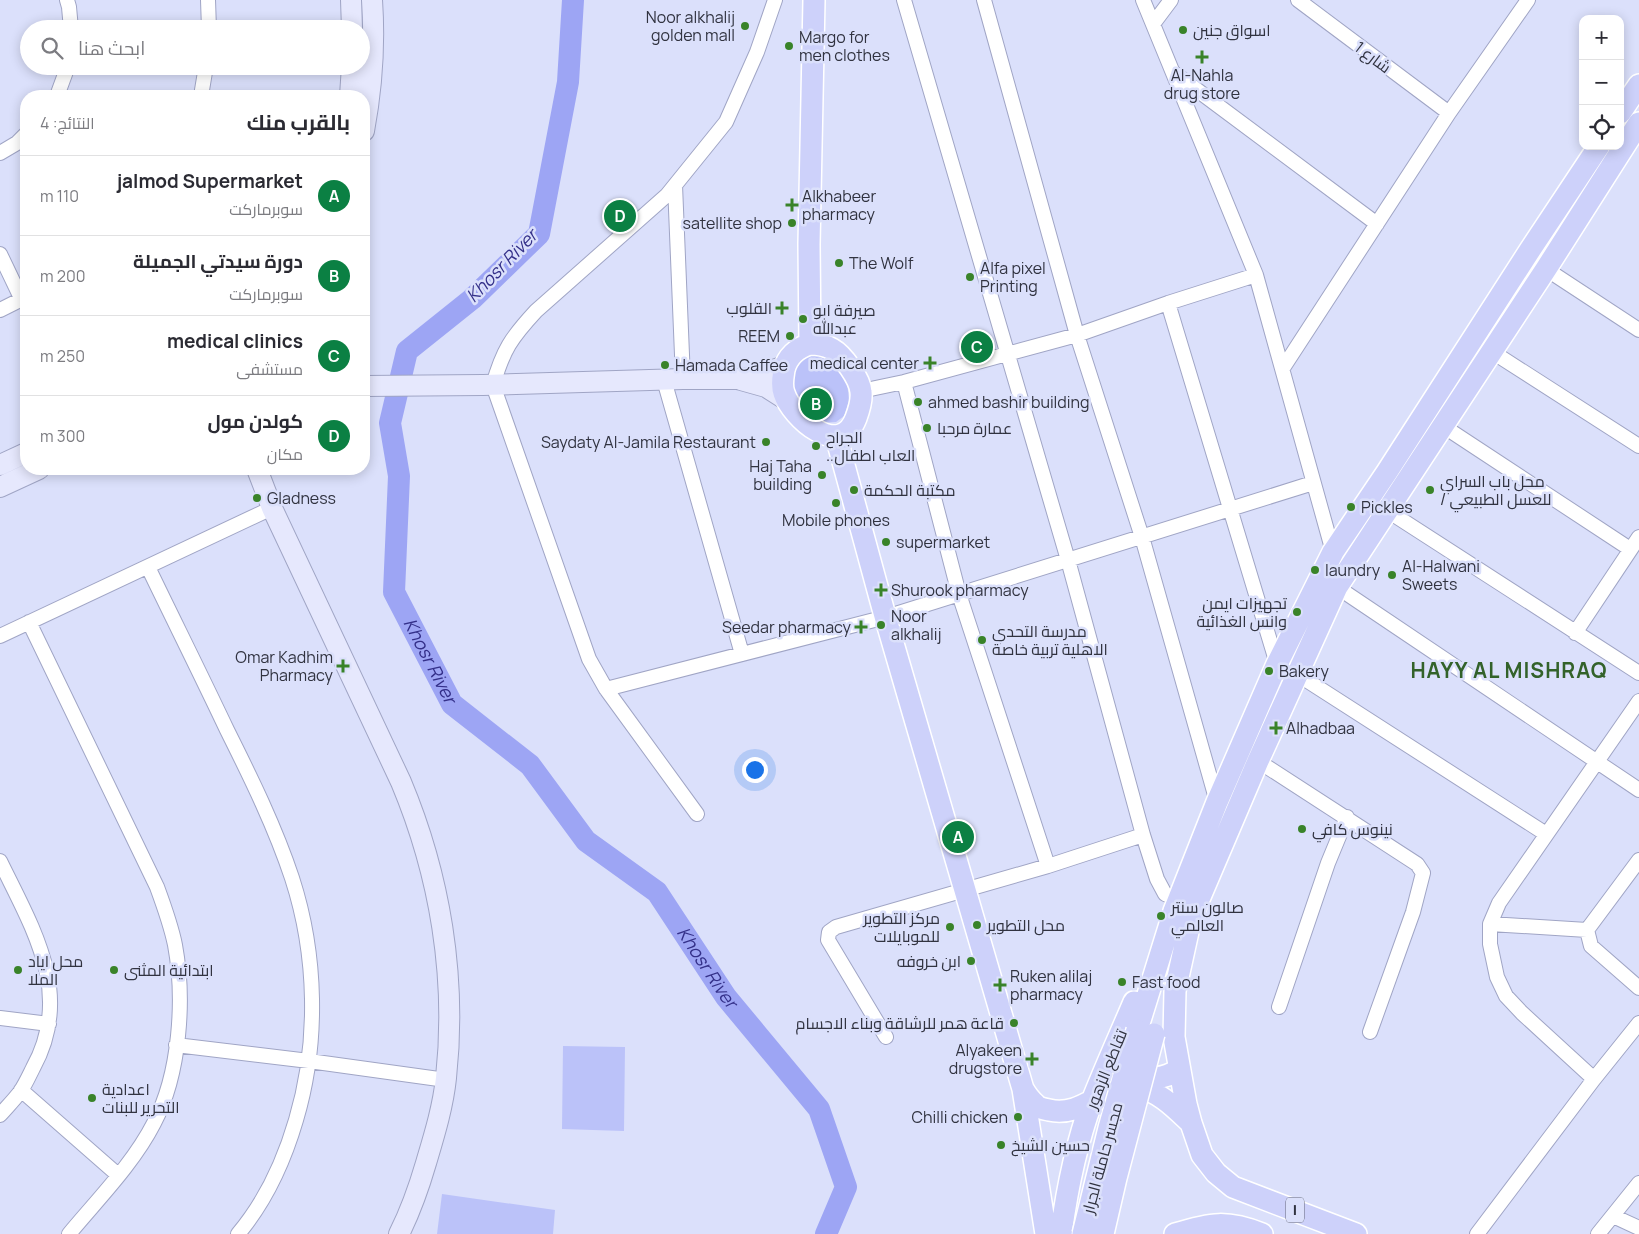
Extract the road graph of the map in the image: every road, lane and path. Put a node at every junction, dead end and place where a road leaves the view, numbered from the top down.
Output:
1 (67, 0) edge
2 (208, 0) edge
3 (351, 0) edge
4 (372, 0) edge
5 (775, 0) edge
6 (814, 0) edge
7 (904, 0) edge
8 (984, 0) edge
9 (1143, 0) edge
10 (1171, 0) edge
11 (1298, 0) edge
12 (1528, 0) edge
13 (70, 20) edge
14 (209, 20) edge
15 (352, 20) edge
16 (1153, 24) junction
17 (1173, 72) junction
18 (65, 75) edge
19 (204, 75) edge
20 (351, 75) edge
21 (1639, 85) edge
22 (59, 90) edge
23 (202, 90) edge
24 (350, 90) edge
25 (369, 90) edge
26 (1624, 107) edge
27 (1449, 113) junction
28 (1639, 123) edge
29 (20, 140) edge
30 (1596, 150) edge
31 (0, 153) edge
32 (675, 185) junction
33 (1377, 224) junction
34 (0, 254) edge
35 (1546, 269) junction
36 (1256, 275) junction
37 (20, 292) edge
38 (20, 301) edge
39 (1168, 303) junction
40 (0, 310) edge
41 (1637, 326) edge
42 (1077, 335) junction
43 (810, 344) junction
44 (1491, 351) junction
45 (1008, 354) junction
46 (785, 366) junction
47 (1283, 368) junction
48 (673, 379) junction
49 (739, 380) junction
50 (904, 382) junction
51 (488, 385) junction
52 (370, 386) edge
53 (861, 391) junction
54 (788, 401) junction
55 (1443, 426) junction
56 (836, 436) junction
57 (1639, 446) edge
58 (20, 456) edge
59 (0, 465) edge
60 (26, 475) edge
61 (259, 475) edge
62 (1313, 483) junction
63 (0, 487) edge
64 (272, 508) junction
65 (1231, 509) junction
66 (1388, 511) junction
67 (1142, 537) junction
68 (1639, 537) edge
69 (1630, 550) junction
70 (1333, 552) junction
71 (1068, 560) junction
72 (148, 567) junction
73 (1337, 587) junction
74 (960, 594) junction
75 (886, 617) junction
76 (29, 622) junction
77 (1576, 633) junction
78 (0, 636) edge
79 (742, 654) junction
80 (1277, 664) junction
81 (1639, 673) edge
82 (1297, 674) junction
83 (606, 689) junction
84 (1639, 701) edge
85 (1258, 761) junction
86 (1597, 761) junction
87 (1639, 790) edge
88 (1217, 802) junction
89 (697, 814) dead end
90 (1347, 817) junction
91 (1546, 834) junction
92 (1143, 836) junction
93 (1639, 860) edge
94 (0, 861) edge
95 (1048, 866) junction
96 (966, 890) junction
97 (1181, 909) junction
98 (1490, 924) junction
99 (1588, 930) junction
100 (1639, 988) edge
101 (1279, 1007) dead end
102 (0, 1018) edge
103 (1639, 1023) edge
104 (49, 1024) junction
105 (1146, 1032) junction
106 (1370, 1032) dead end
107 (886, 1038) dead end
108 (176, 1045) junction
109 (1113, 1052) junction
110 (309, 1061) junction
111 (1179, 1069) junction
112 (1594, 1079) junction
113 (446, 1080) junction
114 (1023, 1089) junction
115 (21, 1090) junction
116 (1092, 1102) junction
117 (0, 1115) edge
118 (1191, 1123) junction
119 (118, 1175) junction
120 (1639, 1183) edge
121 (1612, 1216) junction
122 (1639, 1228) edge
123 (69, 1234) edge
124 (238, 1234) edge
125 (399, 1234) edge
126 (1046, 1234) edge
127 (1061, 1234) edge
128 (1083, 1234) edge
129 (1103, 1234) edge
130 (1176, 1234) edge
131 (1262, 1234) edge
132 (1356, 1234) edge
133 (1477, 1234) edge
134 (1598, 1234) edge

1 - 13 street
2 - 14 street
3 - 15 street
4 - 25 street
5 - 32 street
6 - 43 main road
7 - 45 street
8 - 42 street
9 - 16 street
10 - 16 street
11 - 27 street, شارع 1
12 - 27 street
16 - 17 street
17 - 33 street
17 - 36 street
18 - 22 street
19 - 23 street
20 - 24 street
21 - 26 main road
27 - 33 street
28 - 35 main road
29 - 31 street
30 - 70 main road
32 - 48 street
32 - 51 street
33 - 47 street
34 - 37 street
35 - 41 street
35 - 44 main road
36 - 39 street
36 - 47 street
38 - 40 street
39 - 42 street
39 - 65 street
42 - 45 street
42 - 67 street
43 - 46 main road
43 - 53 main road
44 - 55 main road
44 - 57 street
45 - 50 street
45 - 71 street
46 - 49 street
46 - 54 main road
47 - 62 street
48 - 49 street
48 - 51 street
48 - 79 street
49 - 54 street
50 - 53 street
50 - 74 street
51 - 52 street
51 - 83 street
53 - 56 main road
54 - 56 main road
55 - 66 main road
55 - 69 street
56 - 75 main road
58 - 59 street
60 - 63 street
61 - 64 street
62 - 65 street
62 - 70 street
64 - 72 street
64 - 113 street
65 - 67 street
65 - 80 street
66 - 73 main road
66 - 77 street
67 - 71 street
67 - 88 street
68 - 69 street
69 - 77 street
70 - 80 main road
71 - 74 street
71 - 92 street
72 - 76 street
72 - 110 street
73 - 82 main road
73 - 86 street
74 - 75 street
74 - 95 street
75 - 79 street
75 - 96 main road
76 - 78 street
76 - 108 street
77 - 81 street
79 - 83 street
80 - 88 main road
82 - 85 main road
82 - 91 street
83 - 89 street
84 - 86 street
85 - 90 street
85 - 97 main road
86 - 87 street
86 - 91 street
88 - 97 main road
90 - 101 street
90 - 106 street
91 - 98 street
92 - 95 street
92 - 97 street
93 - 99 street
94 - 104 street
95 - 96 street
96 - 107 street
96 - 114 main road
97 - 105 main road, مجسر حاملة الجرار
97 - 109 main road, تقاطع الزهور
97 - 111 main road
98 - 99 street
98 - 112 street
99 - 100 street
102 - 104 street
103 - 112 street
104 - 115 street
105 - 128 main road, مجسر حاملة الجرار, bridge
105 - 129 main road, مجسر حاملة الجرار, bridge
108 - 110 street
108 - 119 street
109 - 111 main road
109 - 116 main road, تقاطع الزهور
110 - 113 street
110 - 124 street
111 - 118 main road
112 - 133 street
113 - 125 street
114 - 116 main road
114 - 126 main road
115 - 117 street
115 - 119 street
116 - 118 main road
116 - 127 main road, تقاطع الزهور
118 - 132 main road, ١
119 - 123 street
120 - 121 street
121 - 122 street
121 - 134 street
130 - 131 main road

